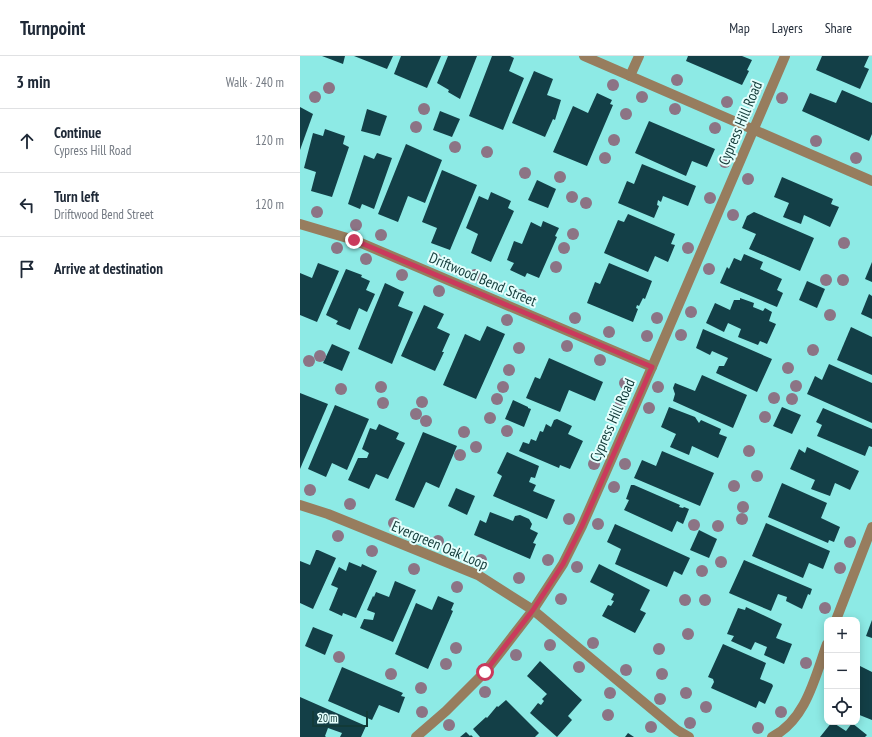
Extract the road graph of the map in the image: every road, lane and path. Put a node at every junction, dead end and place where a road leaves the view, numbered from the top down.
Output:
1 (584, 56) edge
2 (639, 56) edge
3 (786, 56) edge
4 (630, 76) junction
5 (754, 129) junction
6 (872, 181) edge
7 (300, 224) edge
8 (652, 367) junction
9 (300, 505) edge
10 (872, 526) edge
11 (533, 610) junction
12 (837, 617) edge
13 (824, 652) edge
14 (416, 737) edge
15 (689, 737) edge
16 (772, 737) edge

1 - 4 street
2 - 4 street
3 - 5 street, Cypress Hill Road
4 - 5 street
5 - 6 street
5 - 8 street, Cypress Hill Road
7 - 8 street, Driftwood Bend Street
8 - 11 street, Cypress Hill Road
9 - 11 street, Evergreen Oak Loop
10 - 12 street
11 - 14 street, Cypress Hill Road
11 - 15 street, Evergreen Oak Loop
13 - 16 street

